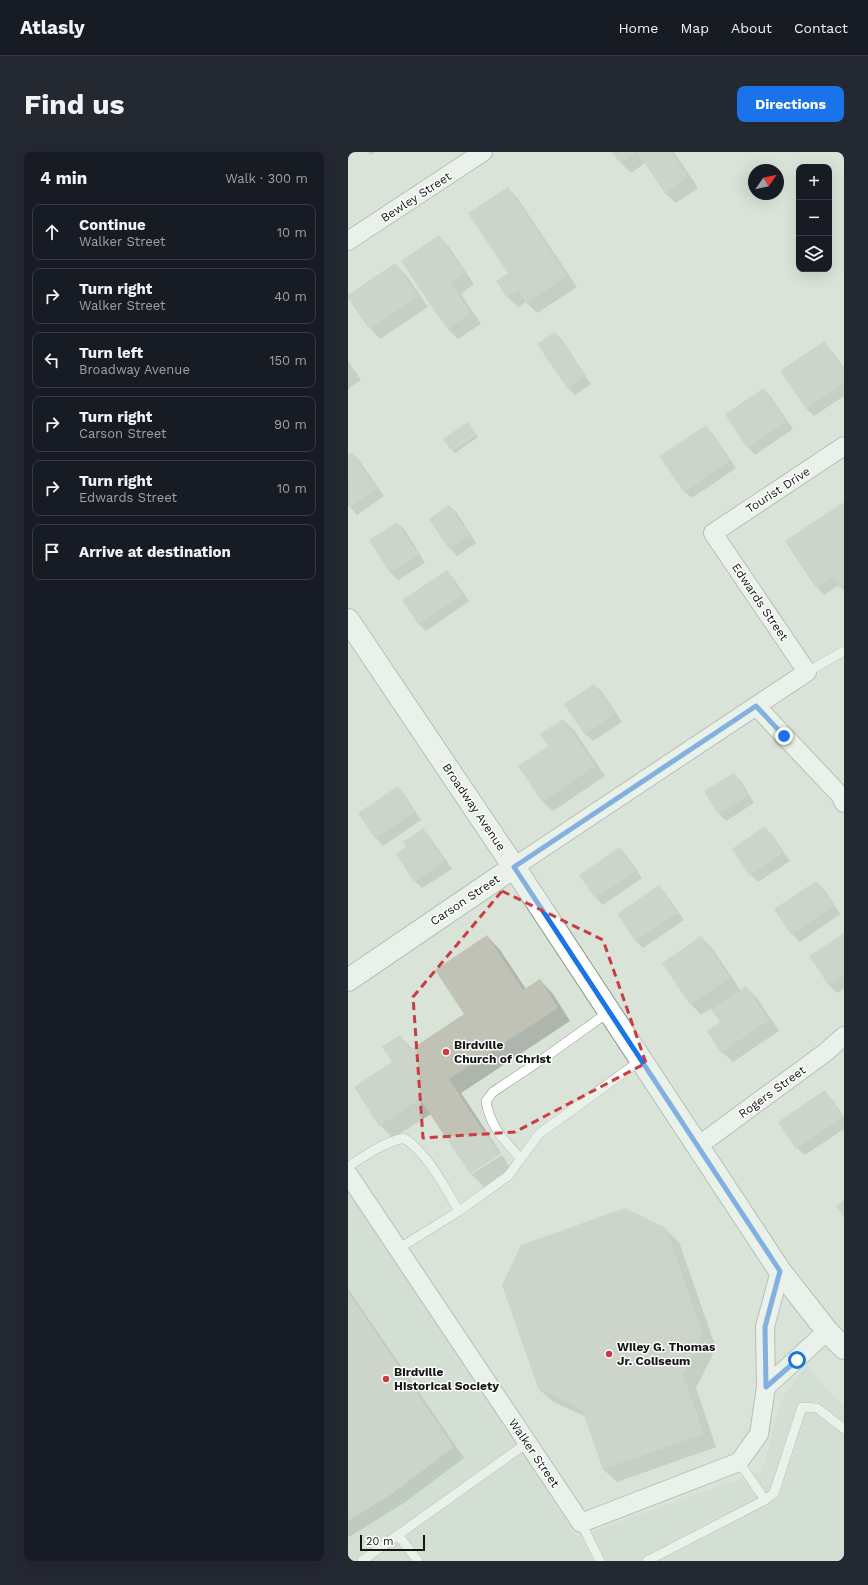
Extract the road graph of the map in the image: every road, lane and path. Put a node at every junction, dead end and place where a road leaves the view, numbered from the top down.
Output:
1 (484, 152) edge
2 (348, 241) edge
3 (844, 446) edge
4 (713, 533) joint
5 (348, 620) edge
6 (844, 651) edge
7 (807, 672) junction
8 (756, 706) junction
9 (844, 803) edge
10 (514, 867) junction
11 (348, 980) edge
12 (610, 1011) junction
13 (844, 1036) edge
14 (642, 1060) junction
15 (698, 1146) junction
16 (521, 1159) junction
17 (348, 1167) edge
18 (348, 1174) edge
19 (459, 1212) junction
20 (398, 1249) junction
21 (780, 1271) junction
22 (827, 1331) junction
23 (844, 1348) edge
24 (766, 1387) junction
25 (844, 1429) edge
26 (527, 1443) junction
27 (739, 1462) junction
28 (765, 1500) junction
29 (581, 1523) junction
30 (398, 1535) junction
31 (362, 1561) edge
32 (418, 1561) edge
33 (600, 1561) edge
34 (647, 1561) edge

1 - 2 street, Bewley Street
3 - 4 street, Tourist Drive
4 - 7 street, Edwards Street
5 - 10 main road, Broadway Avenue
6 - 7 lane, Carson Street
7 - 8 street, Carson Street
8 - 9 street
8 - 10 street, Carson Street
10 - 11 main road, Carson Street
10 - 12 main road, Broadway Avenue
12 - 14 main road, Broadway Avenue
12 - 16 lane
13 - 15 street, Rogers Street
14 - 15 main road, Broadway Avenue
14 - 16 lane
15 - 21 main road, Broadway Avenue
16 - 19 lane
17 - 19 lane
18 - 20 street, Walker Street
19 - 20 lane
20 - 26 street, Walker Street
21 - 22 main road, Broadway Avenue
21 - 24 street
22 - 23 main road, Broadway Avenue
22 - 24 street
24 - 27 street
25 - 28 lane
26 - 29 street, Walker Street
26 - 30 lane
27 - 28 lane
27 - 29 street
28 - 34 lane
29 - 33 lane
30 - 31 lane
30 - 32 lane

